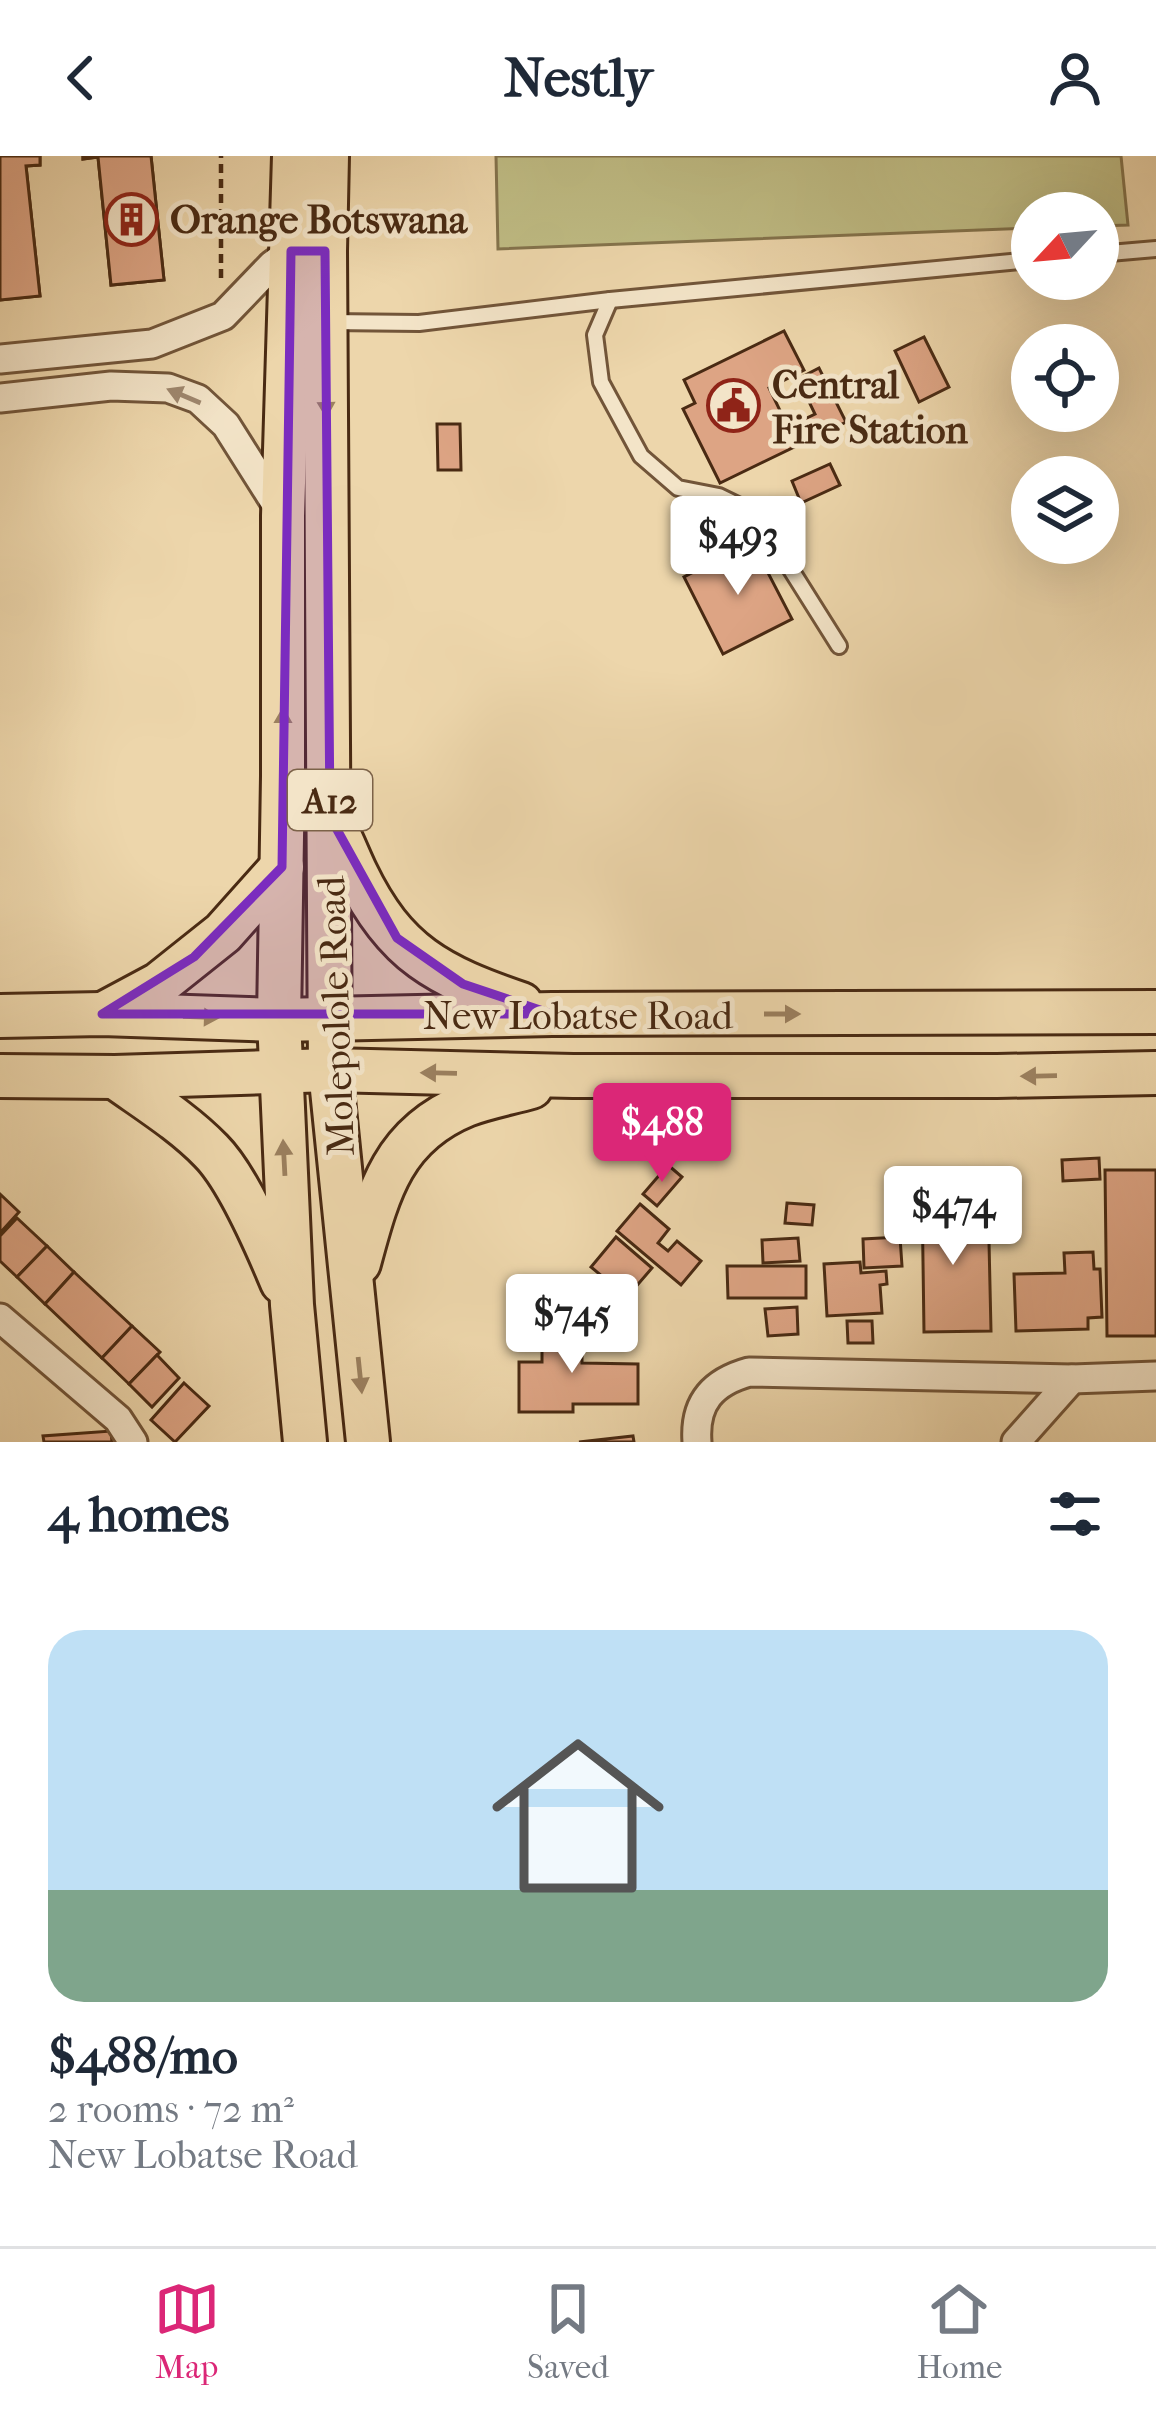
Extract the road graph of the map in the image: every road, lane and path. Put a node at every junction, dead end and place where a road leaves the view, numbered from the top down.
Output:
1 (221, 156) edge
2 (294, 156) edge
3 (327, 156) edge
4 (1156, 248) edge
5 (308, 251) junction
6 (1119, 252) edge
7 (1011, 262) edge
8 (233, 274) dead end
9 (610, 300) junction
10 (307, 322) junction
11 (0, 359) edge
12 (0, 398) edge
13 (283, 516) junction
14 (839, 646) dead end
15 (330, 818) junction
16 (282, 867) junction
17 (1156, 993) edge
18 (1156, 1012) edge
19 (102, 1014) junction
20 (553, 1014) junction
21 (1105, 1014) junction
22 (0, 1016) edge
23 (329, 1018) junction
24 (279, 1020) junction
25 (330, 1070) junction
26 (1156, 1073) edge
27 (279, 1074) junction
28 (0, 1076) edge
29 (115, 1076) junction
30 (573, 1076) junction
31 (351, 1294) junction
32 (292, 1305) junction
33 (0, 1318) edge
34 (1156, 1376) edge
35 (1072, 1379) junction
36 (133, 1442) edge
37 (305, 1442) edge
38 (368, 1442) edge
39 (698, 1442) edge
40 (1016, 1442) edge

1 - 8 path
2 - 5 main road, Molepolole Road / A12
3 - 5 main road, Molepolole Road / A12
4 - 6 lane
5 - 10 main road, Molepolole Road / A12
5 - 11 street
7 - 9 lane
9 - 10 lane
9 - 14 lane
10 - 13 main road, Molepolole Road / A12
10 -> 15 main road, Molepolole Road / A12
13 -> 12 street
16 -> 13 main road, Molepolole Road / A12
15 - 20 main road
15 - 23 main road, Molepolole Road / A12
16 - 19 main road
16 - 24 main road, Molepolole Road / A12
17 - 21 main road
18 - 21 main road, New Lobatse Road
19 - 22 main road, New Lobatse Road
19 -> 24 main road, New Lobatse Road
20 -> 21 main road, New Lobatse Road
20 - 23 main road, New Lobatse Road
23 - 24 main road, New Lobatse Road
23 - 25 main road, Molepolole Road / A12
24 - 27 main road, Molepolole Road / A12
25 - 27 main road, New Lobatse Road
30 -> 25 main road, New Lobatse Road
25 - 31 main road, Molepolole Road / A12
26 -> 30 main road, New Lobatse Road
27 - 29 main road
32 -> 27 main road, Molepolole Road / A12
28 - 29 main road
29 - 32 main road
30 - 31 main road
31 -> 38 main road, Molepolole Road / A12
32 - 37 main road, Molepolole Road / A12
33 - 36 street
34 - 35 street
35 - 39 street
35 - 40 street

